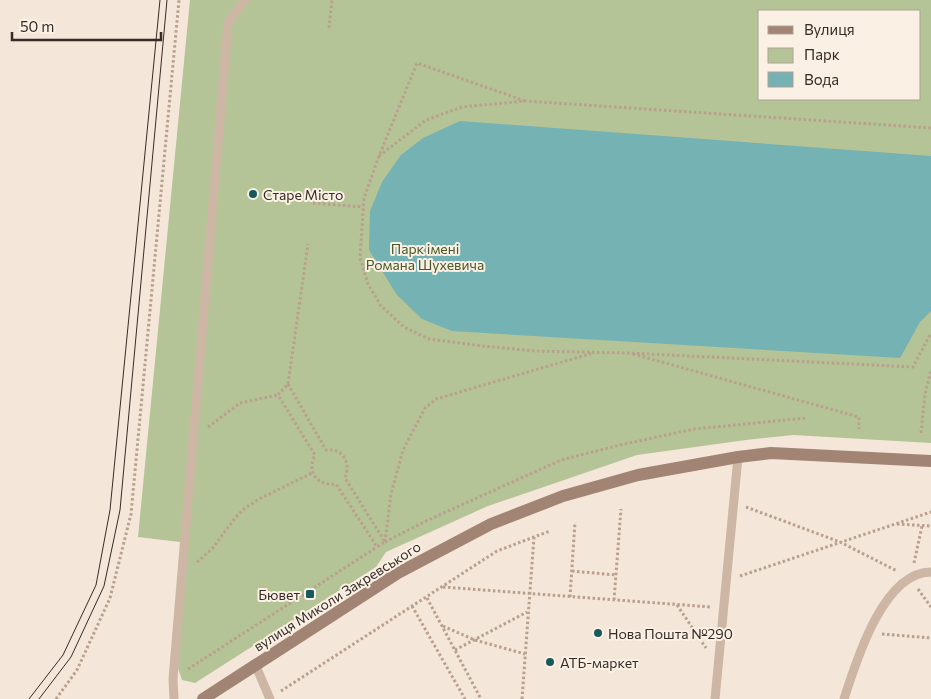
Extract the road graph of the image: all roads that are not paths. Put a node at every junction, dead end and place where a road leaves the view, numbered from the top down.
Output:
1 (245, 0) edge
2 (738, 457) junction
3 (931, 461) edge
4 (931, 572) edge
5 (255, 664) junction
6 (270, 698) edge
7 (174, 699) edge
8 (203, 699) edge
9 (715, 699) edge
10 (844, 699) edge

1 - 7 lane
2 - 3 street, вулиця Миколи Закревського
2 - 5 street, вулиця Миколи Закревського
2 - 9 lane
4 - 10 lane
5 - 6 lane
5 - 8 street, вулиця Миколи Закревського

